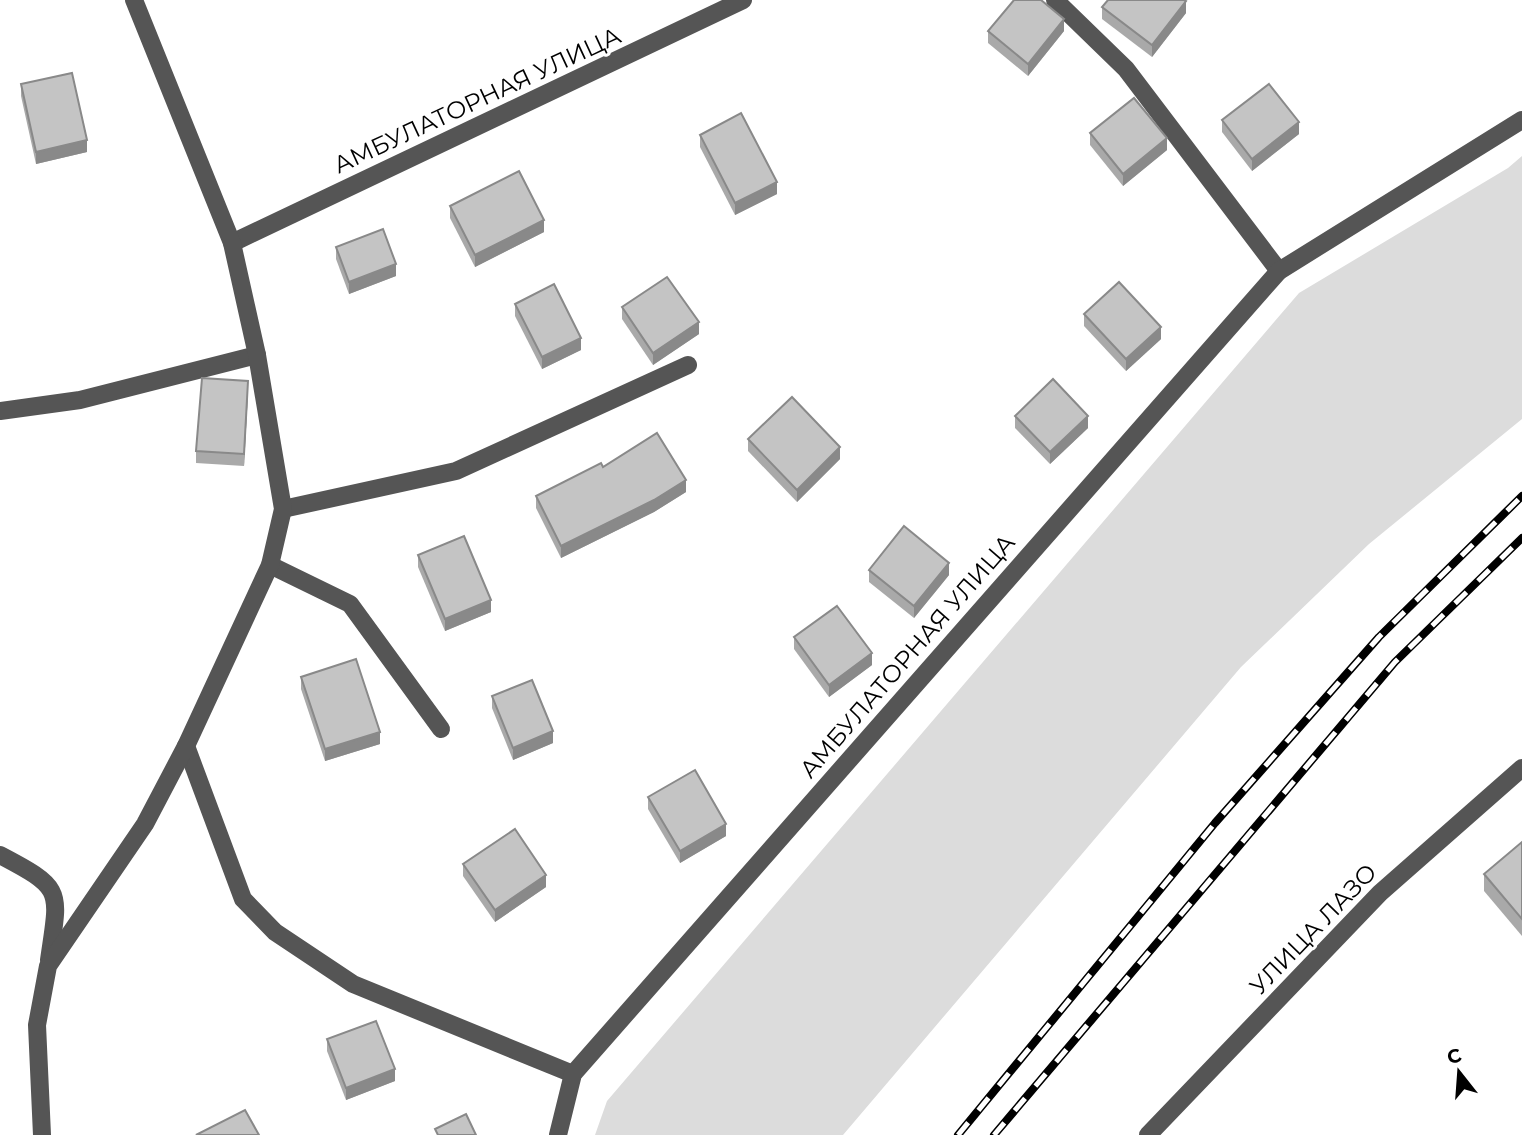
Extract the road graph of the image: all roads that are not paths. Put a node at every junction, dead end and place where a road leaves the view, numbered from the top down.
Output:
1 (134, 0) edge
2 (743, 0) edge
3 (1055, 0) edge
4 (1522, 120) edge
5 (232, 243) junction
6 (1279, 271) junction
7 (257, 355) junction
8 (688, 365) dead end
9 (0, 411) edge
10 (283, 509) junction
11 (270, 565) junction
12 (441, 729) dead end
13 (186, 746) junction
14 (1522, 768) edge
15 (0, 855) edge
16 (48, 967) junction
17 (573, 1074) junction
18 (42, 1135) edge
19 (558, 1135) edge
20 (1148, 1135) edge

1 - 5 street
2 - 5 street, АМБУЛАТОРНАЯ УЛИЦА
3 - 6 street
4 - 6 street, АМБУЛАТОРНАЯ УЛИЦА
5 - 7 street
6 - 17 street, АМБУЛАТОРНАЯ УЛИЦА
7 - 9 street
7 - 10 street
8 - 10 street
10 - 11 street
11 - 12 street
11 - 13 street
13 - 16 street
13 - 17 street
14 - 20 street, УЛИЦА ЛАЗО
15 - 16 street
16 - 18 street
17 - 19 street, АМБУЛАТОРНАЯ УЛИЦА

